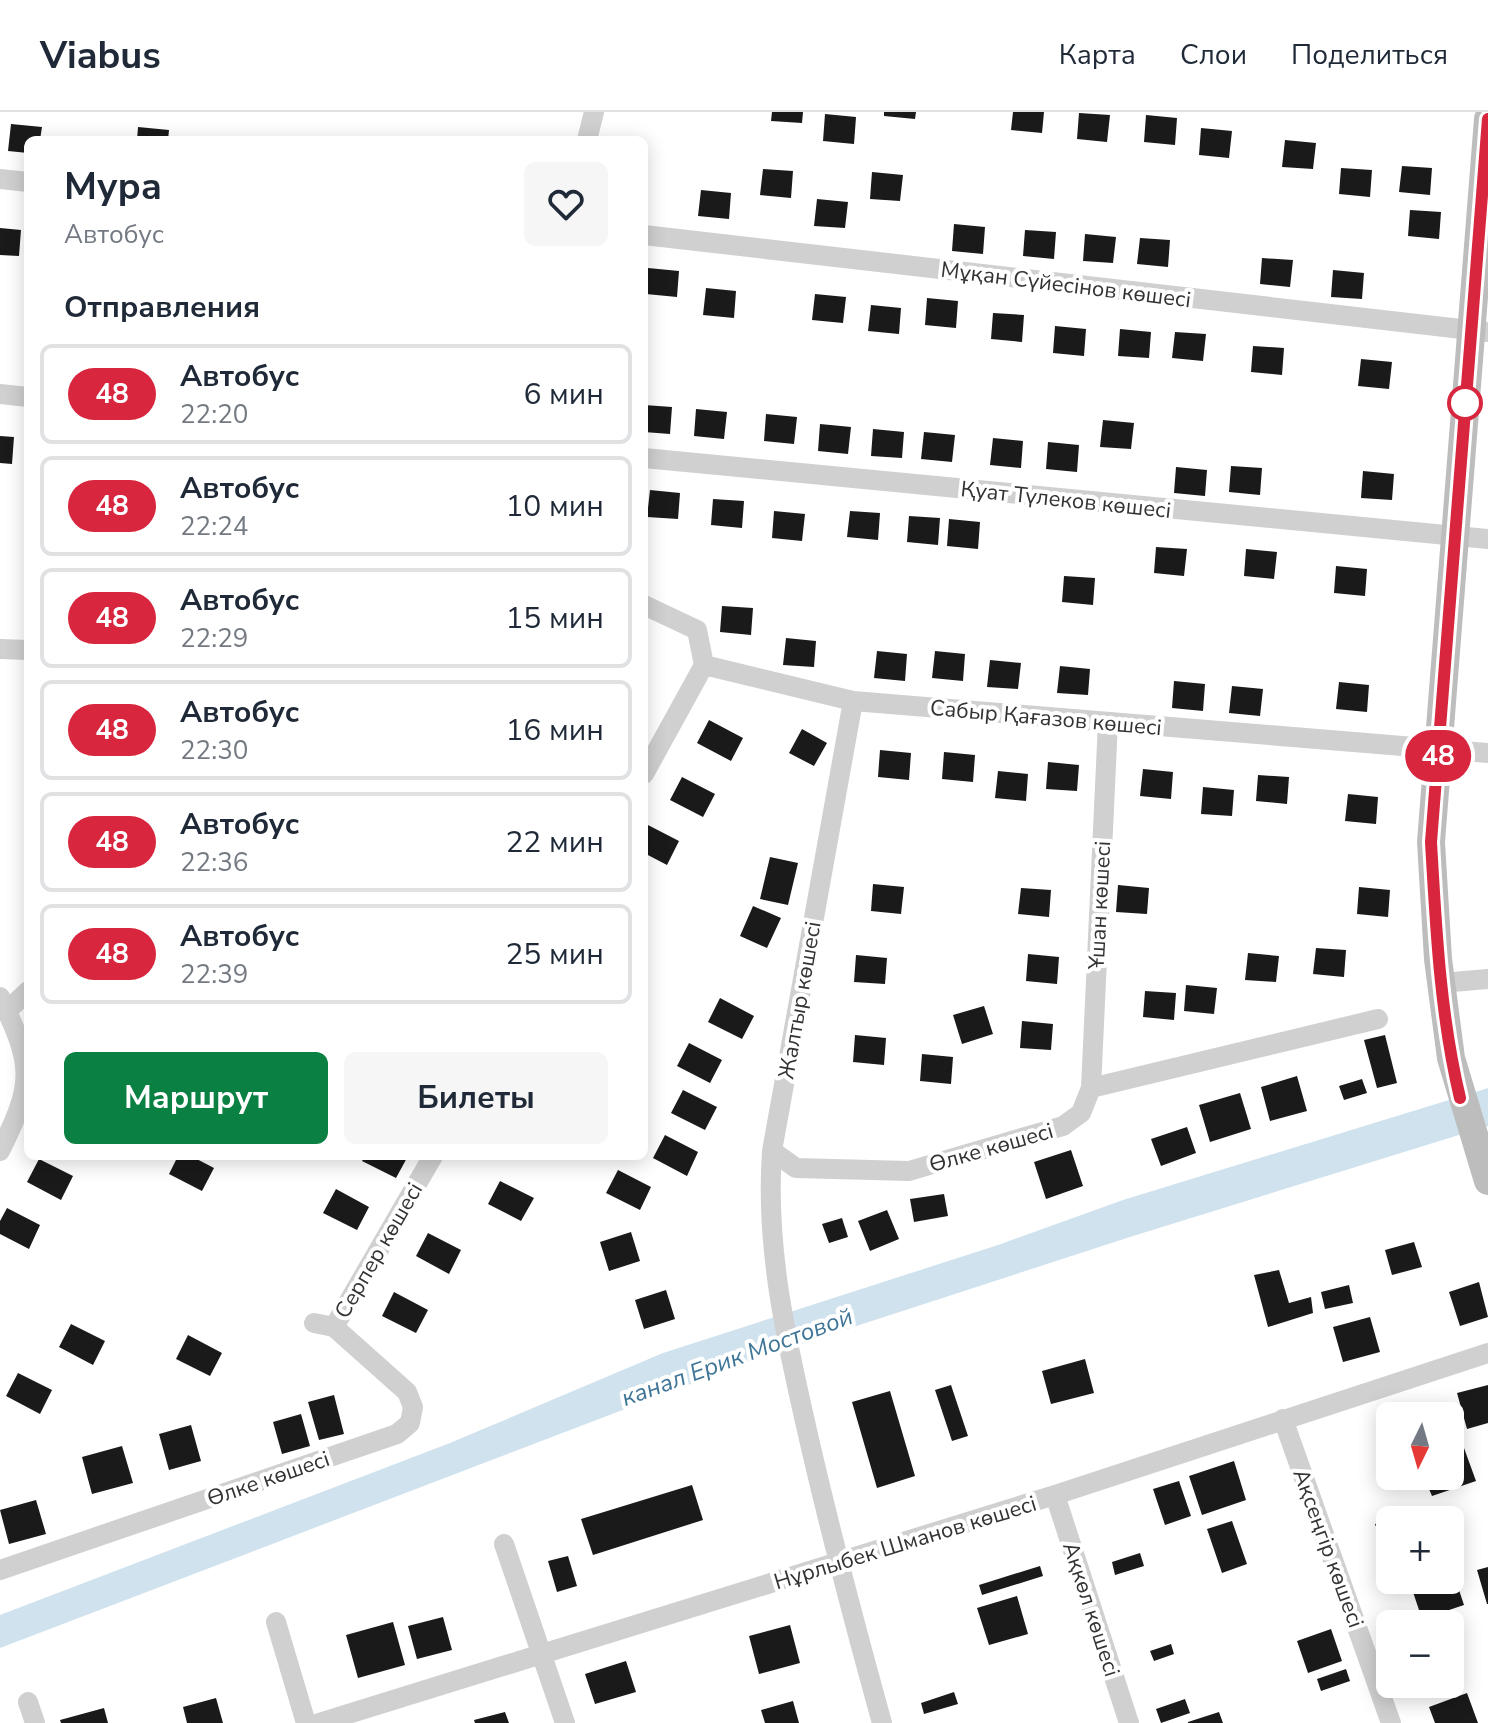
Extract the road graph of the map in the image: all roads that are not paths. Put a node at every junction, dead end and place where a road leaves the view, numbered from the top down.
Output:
1 (594, 112) edge
2 (1488, 119) edge
3 (588, 136) edge
4 (0, 179) edge
5 (24, 182) edge
6 (648, 235) edge
7 (1479, 331) edge
8 (0, 394) edge
9 (24, 397) edge
10 (648, 458) edge
11 (1455, 537) junction
12 (1488, 539) edge
13 (648, 607) edge
14 (0, 649) edge
15 (24, 650) edge
16 (704, 665) junction
17 (853, 701) junction
18 (1108, 722) junction
19 (1439, 748) junction
20 (1488, 753) edge
21 (648, 767) edge
22 (1488, 979) edge
23 (1441, 983) junction
24 (24, 996) edge
25 (5, 1017) edge
26 (1378, 1019) dead end
27 (24, 1053) edge
28 (1091, 1088) junction
29 (24, 1094) edge
30 (0, 1151) edge
31 (772, 1151) junction
32 (430, 1160) edge
33 (1488, 1181) edge
34 (324, 1325) joint
35 (1488, 1353) edge
36 (1283, 1419) junction
37 (1055, 1495) junction
38 (504, 1544) dead end
39 (838, 1563) junction
40 (0, 1570) edge
41 (276, 1622) dead end
42 (544, 1653) junction
43 (28, 1702) dead end
44 (35, 1723) edge
45 (306, 1723) edge
46 (319, 1723) edge
47 (565, 1723) edge
48 (882, 1723) edge
49 (1129, 1723) edge
50 (1391, 1723) edge

1 - 3 street
2 - 7 main road
4 - 5 street
6 - 7 street, Мұқан Сүйесінов көшесі
7 - 11 main road
8 - 9 street
10 - 11 street, Қуат Түлеков көшесі
11 - 12 street, Қуат Түлеков көшесі
11 - 19 main road
13 - 16 street
14 - 15 street
16 - 17 street, Сабыр Қағазов көшесі
16 - 21 street
17 - 18 street, Сабыр Қағазов көшесі
17 - 31 street, Жалтыр көшесі
18 - 19 street, Сабыр Қағазов көшесі
18 - 28 street, Ұшан көшесі
19 - 20 street, Сабыр Қағазов көшесі
19 - 23 main road
22 - 23 street
23 - 33 main road
24 - 25 street
25 - 27 street
26 - 28 street
28 - 31 street, Өлке көшесі
29 - 30 street
31 - 39 street, Жалтыр көшесі
32 - 34 street, Серпер көшесі
34 - 40 street, Өлке көшесі
35 - 36 street, Нұрлыбек Шманов көшесі
36 - 37 street, Нұрлыбек Шманов көшесі
36 - 50 street, Ақсеңгір көшесі
37 - 39 street, Нұрлыбек Шманов көшесі
37 - 49 street, Ақкөл көшесі
38 - 42 street
39 - 42 street, Нұрлыбек Шманов көшесі
39 - 48 street, Жалтыр көшесі
41 - 45 street
42 - 46 street, Нұрлыбек Шманов көшесі
42 - 47 street
43 - 44 street

